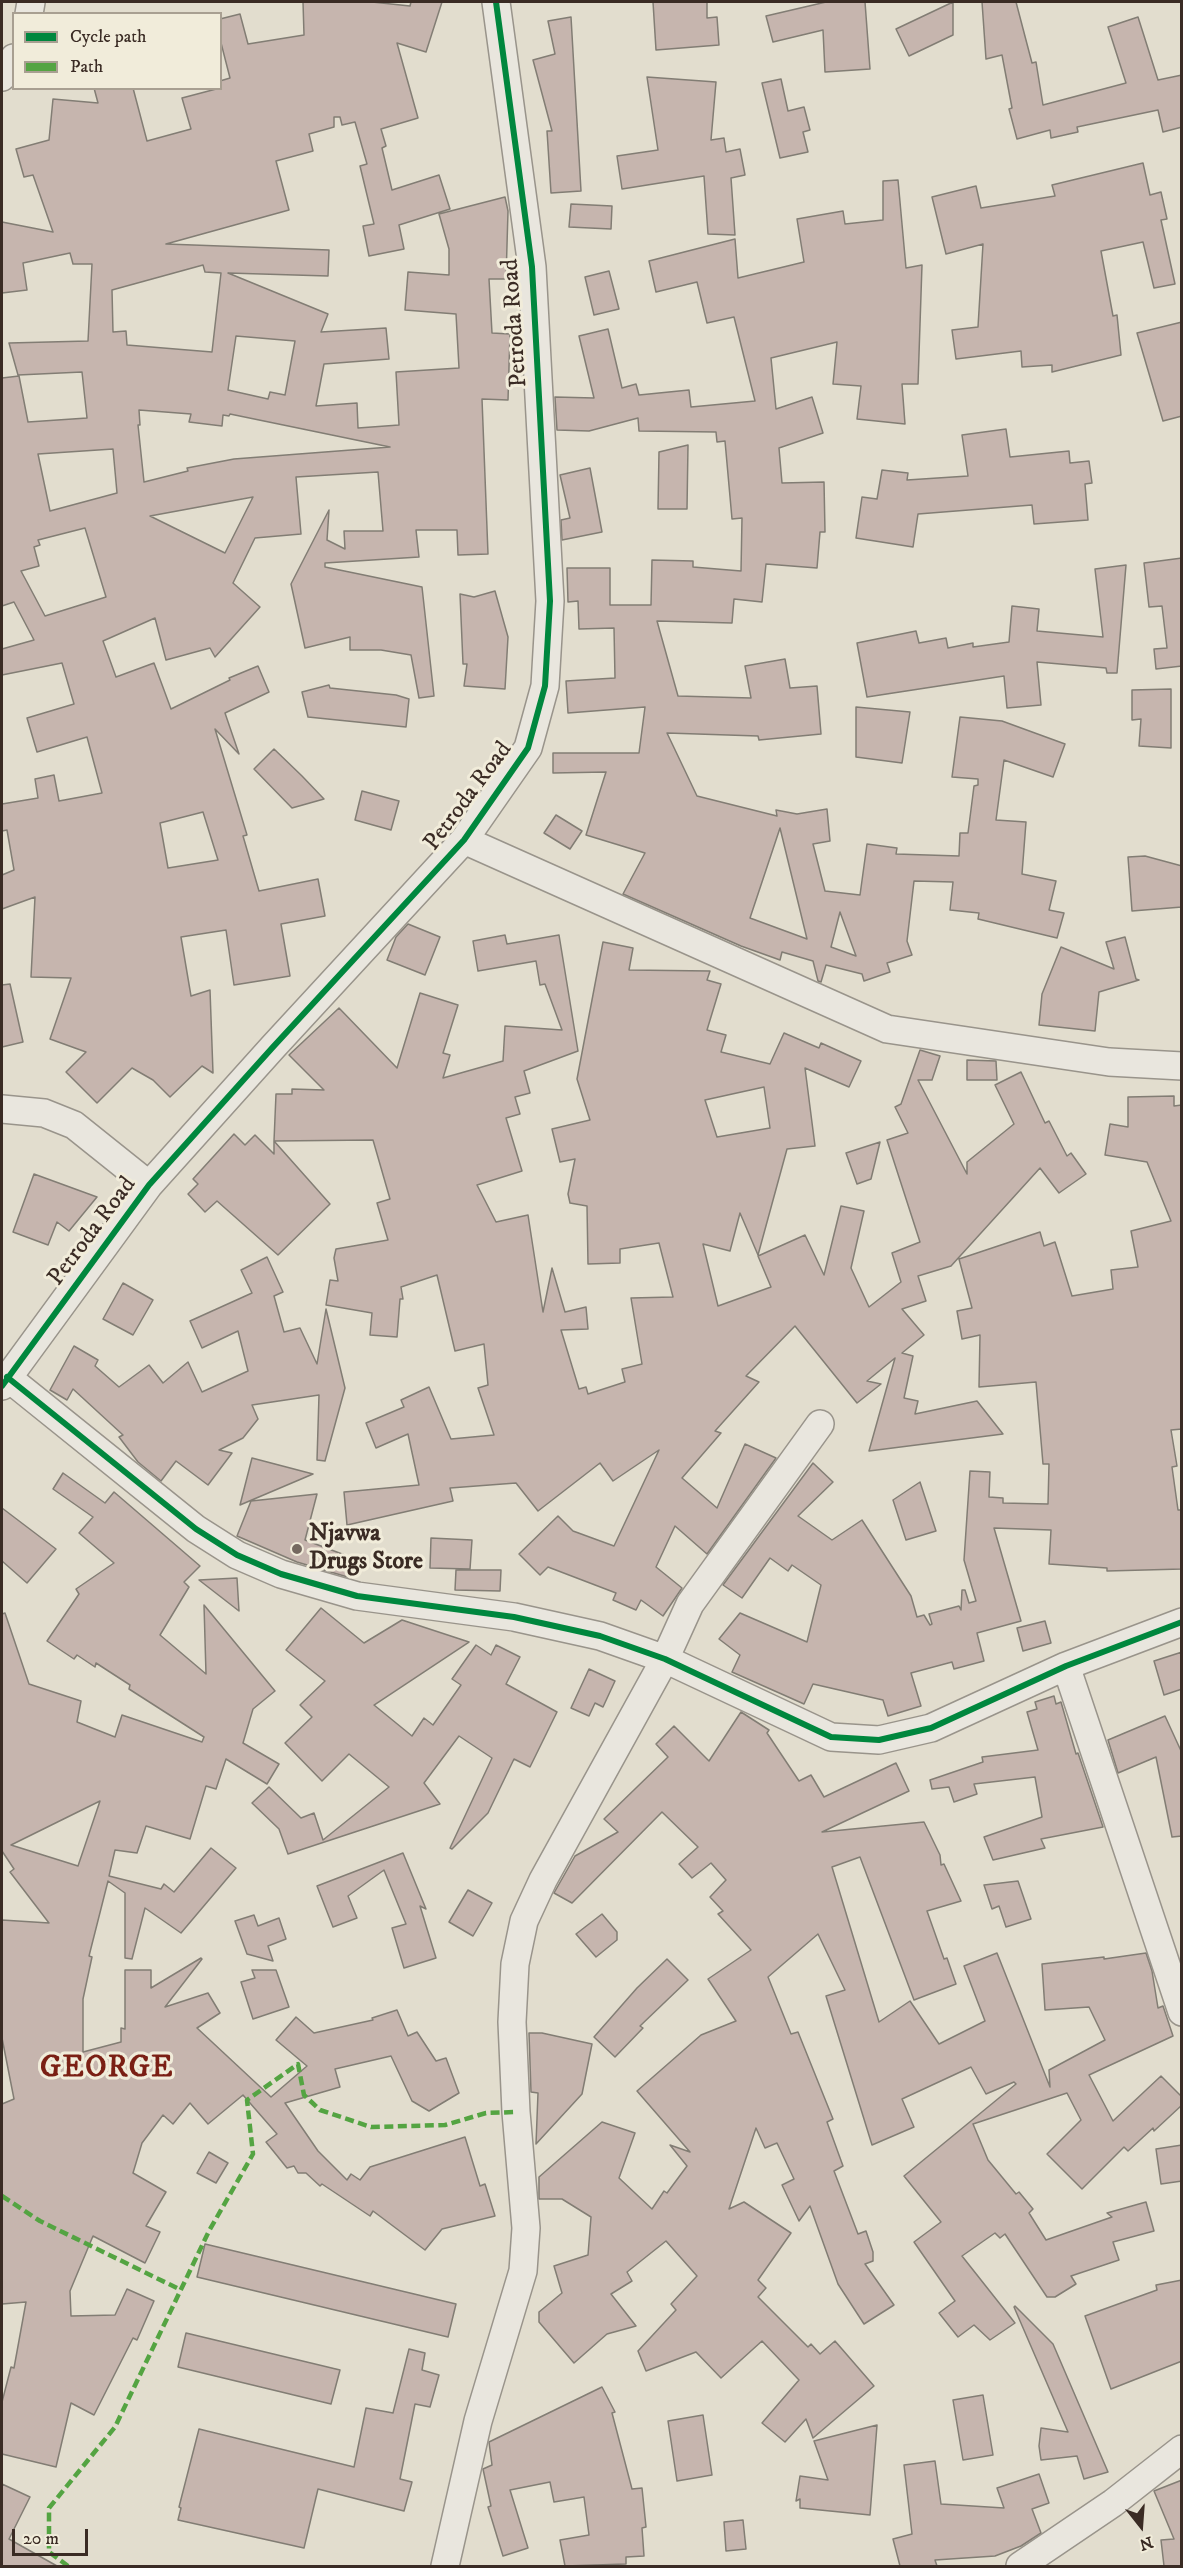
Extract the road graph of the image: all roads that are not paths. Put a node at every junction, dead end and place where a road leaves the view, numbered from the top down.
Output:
1 (496, 2) edge
2 (12, 61) edge
3 (2, 77) edge
4 (464, 840) junction
5 (1182, 1066) edge
6 (2, 1109) edge
7 (149, 1185) junction
8 (4, 1382) edge
9 (820, 1424) dead end
10 (1182, 1622) edge
11 (665, 1659) junction
12 (1066, 1666) junction
13 (1182, 2012) edge
14 (1182, 2449) edge
15 (445, 2566) edge
16 (1020, 2566) edge

1 - 4 street, Petroda Road
2 - 3 street
4 - 5 street
4 - 7 street, Petroda Road
6 - 7 street
7 - 8 street, Petroda Road
8 - 11 street
9 - 11 street
10 - 12 street
11 - 12 street
11 - 15 street
12 - 13 street
14 - 16 street

